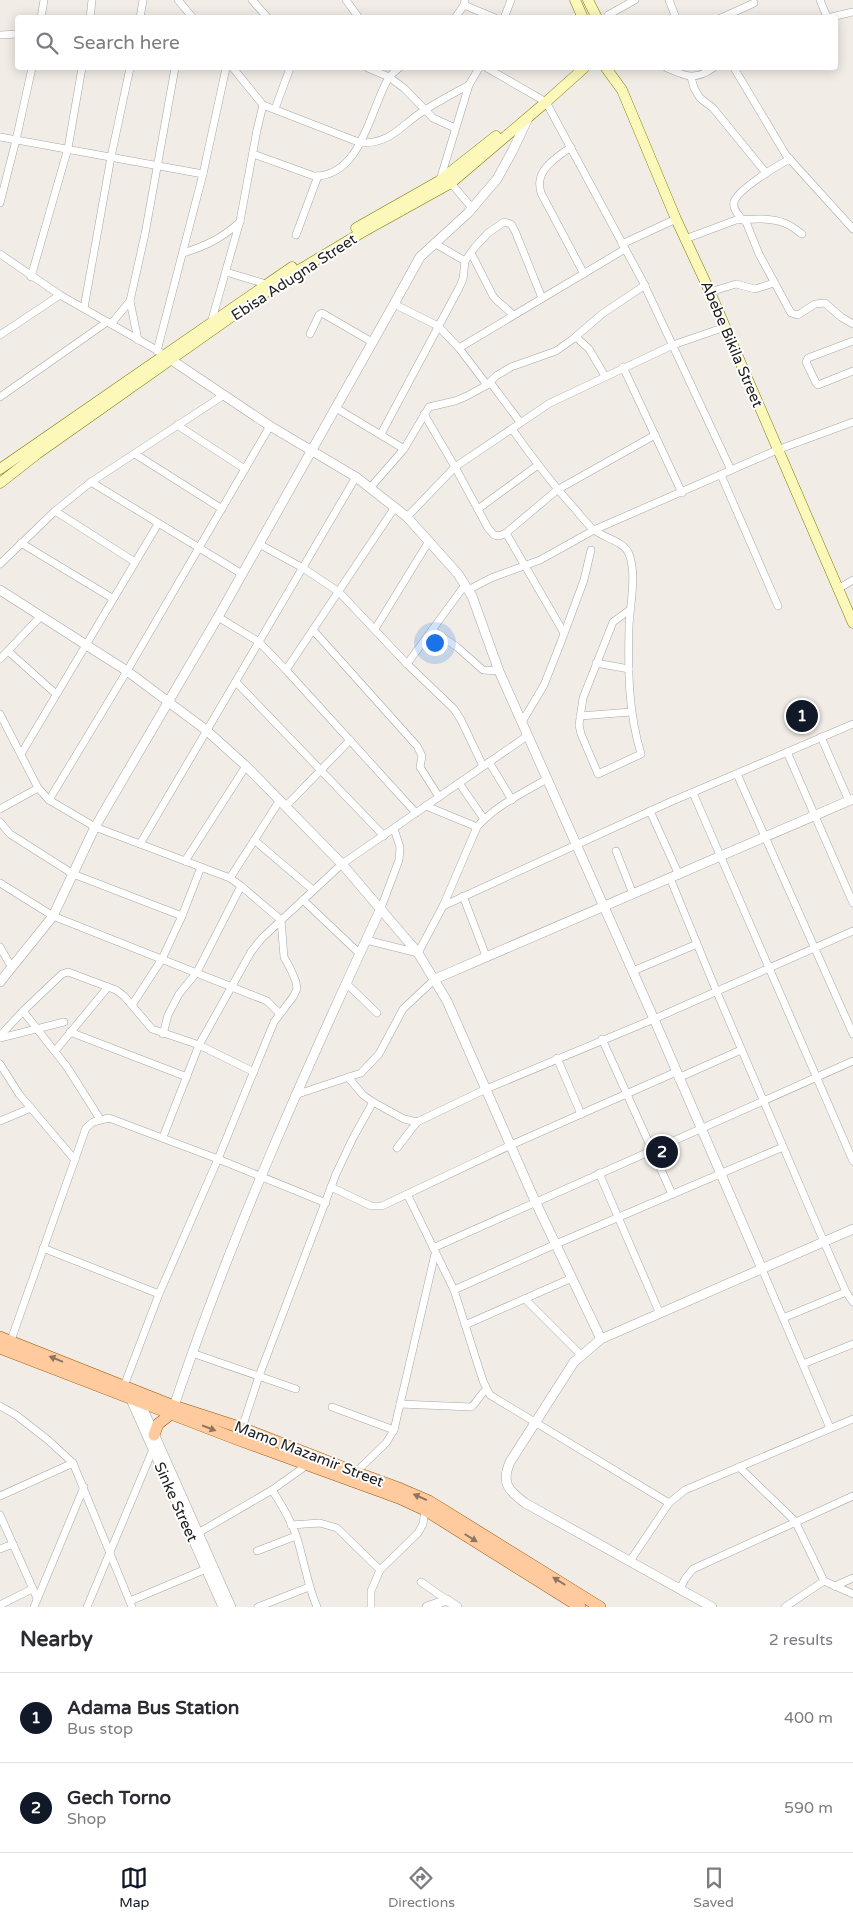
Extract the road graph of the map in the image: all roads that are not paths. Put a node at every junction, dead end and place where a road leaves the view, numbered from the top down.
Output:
1 (44, 0) edge
2 (92, 0) edge
3 (143, 0) edge
4 (178, 0) edge
5 (252, 0) edge
6 (346, 0) edge
7 (511, 0) edge
8 (575, 0) edge
9 (588, 0) edge
10 (635, 0) edge
11 (669, 0) edge
12 (820, 0) edge
13 (464, 3) edge
14 (754, 3) dead end
15 (853, 12) edge
16 (42, 15) edge
17 (90, 15) edge
18 (140, 15) edge
19 (190, 15) edge
20 (265, 15) edge
21 (357, 15) edge
22 (457, 15) edge
23 (489, 15) edge
24 (505, 15) edge
25 (582, 15) edge
26 (595, 15) edge
27 (608, 15) edge
28 (675, 15) edge
29 (728, 15) edge
30 (826, 15) edge
31 (837, 15) edge
32 (15, 34) edge
33 (0, 36) edge
34 (32, 70) edge
35 (82, 70) edge
36 (130, 70) edge
37 (175, 70) edge
38 (226, 70) edge
39 (235, 70) edge
40 (289, 70) edge
41 (373, 70) edge
42 (396, 70) edge
43 (478, 70) edge
44 (490, 70) edge
45 (574, 70) edge
46 (582, 70) edge
47 (607, 70) edge
48 (672, 70) edge
49 (710, 70) edge
50 (735, 70) edge
51 (389, 77) junction
52 (691, 77) junction
53 (469, 85) junction
54 (544, 101) junction
55 (263, 105) junction
56 (274, 109) junction
57 (424, 110) junction
58 (528, 118) junction
59 (455, 128) junction
60 (0, 137) edge
61 (16, 140) junction
62 (361, 143) junction
63 (571, 147) junction
64 (68, 148) junction
65 (253, 154) junction
66 (111, 157) junction
67 (790, 159) junction
68 (157, 165) junction
69 (766, 173) junction
70 (202, 174) junction
71 (318, 176) junction
72 (451, 183) junction
73 (439, 186) junction
74 (0, 203) edge
75 (472, 208) junction
76 (676, 219) junction
77 (741, 219) junction
78 (240, 222) junction
79 (853, 228) edge
80 (802, 234) dead end
81 (296, 235) dead end
82 (685, 240) junction
83 (434, 243) junction
84 (624, 247) junction
85 (182, 253) junction
86 (471, 253) junction
87 (0, 254) edge
88 (465, 261) junction
89 (226, 272) junction
90 (584, 274) junction
91 (31, 276) junction
92 (774, 283) junction
93 (266, 284) junction
94 (645, 285) junction
95 (710, 292) junction
96 (60, 295) junction
97 (542, 298) junction
98 (130, 300) junction
99 (394, 304) junction
100 (84, 308) junction
101 (513, 316) junction
102 (109, 323) junction
103 (212, 323) junction
104 (853, 324) edge
105 (438, 326) junction
106 (725, 327) junction
107 (310, 334) dead end
108 (0, 335) edge
109 (576, 337) junction
110 (138, 340) junction
111 (853, 341) edge
112 (372, 342) junction
113 (672, 345) junction
114 (459, 348) junction
115 (164, 355) junction
116 (623, 367) junction
117 (853, 371) edge
118 (605, 376) junction
119 (489, 383) junction
120 (224, 395) junction
121 (0, 396) edge
122 (336, 408) junction
123 (424, 414) junction
124 (520, 422) junction
125 (853, 422) edge
126 (177, 425) junction
127 (270, 426) junction
128 (512, 429) junction
129 (381, 434) junction
130 (655, 435) junction
131 (404, 449) junction
132 (777, 450) junction
133 (311, 451) junction
134 (135, 454) junction
135 (538, 465) junction
136 (455, 467) junction
137 (245, 469) junction
138 (0, 470) edge
139 (731, 470) junction
140 (721, 475) junction
141 (356, 477) junction
142 (91, 482) junction
143 (0, 483) edge
144 (370, 488) junction
145 (557, 490) junction
146 (682, 493) junction
147 (395, 507) junction
148 (222, 509) junction
149 (478, 509) junction
150 (54, 512) junction
151 (407, 517) junction
152 (158, 524) junction
153 (594, 530) junction
154 (506, 533) junction
155 (429, 541) junction
156 (21, 543) junction
157 (259, 544) junction
158 (199, 548) junction
159 (591, 550) dead end
160 (135, 562) junction
161 (0, 564) edge
162 (526, 565) junction
163 (303, 568) junction
164 (242, 574) junction
165 (853, 580) edge
166 (466, 587) junction
167 (838, 589) junction
168 (0, 590) edge
169 (339, 592) junction
170 (112, 598) junction
171 (778, 606) dead end
172 (632, 609) junction
173 (40, 616) junction
174 (218, 617) junction
175 (853, 623) edge
176 (375, 629) junction
177 (313, 630) junction
178 (432, 630) junction
179 (564, 633) junction
180 (259, 642) junction
181 (85, 645) junction
182 (8, 651) junction
183 (0, 659) edge
184 (596, 663) junction
185 (408, 664) junction
186 (629, 669) junction
187 (286, 670) junction
188 (127, 671) junction
189 (499, 671) junction
190 (236, 682) junction
191 (56, 694) junction
192 (169, 702) junction
193 (631, 712) junction
194 (0, 714) edge
195 (580, 716) junction
196 (522, 722) junction
197 (853, 724) edge
198 (206, 730) junction
199 (528, 736) junction
200 (821, 737) junction
201 (350, 740) junction
202 (788, 752) junction
203 (21, 754) junction
204 (486, 764) junction
205 (246, 766) junction
206 (321, 769) junction
207 (737, 774) junction
208 (547, 779) junction
209 (459, 783) junction
210 (38, 788) junction
211 (693, 793) junction
212 (440, 797) junction
213 (49, 800) junction
214 (512, 800) junction
215 (851, 800) edge
216 (283, 803) junction
217 (426, 806) junction
218 (0, 809) edge
219 (650, 812) junction
220 (416, 813) junction
221 (815, 816) junction
222 (484, 819) junction
223 (0, 822) edge
224 (95, 827) junction
225 (477, 827) junction
226 (394, 829) junction
227 (384, 836) junction
228 (766, 838) junction
229 (254, 840) junction
230 (140, 844) junction
231 (576, 844) junction
232 (616, 851) dead end
233 (721, 857) junction
234 (185, 861) junction
235 (342, 864) junction
236 (200, 867) junction
237 (73, 874) junction
238 (675, 877) junction
239 (230, 878) junction
240 (853, 878) edge
241 (844, 882) junction
242 (0, 883) edge
243 (241, 886) junction
244 (313, 890) junction
245 (633, 894) junction
246 (463, 896) junction
247 (303, 900) junction
248 (853, 903) edge
249 (443, 906) junction
250 (603, 906) junction
251 (381, 908) junction
252 (53, 916) junction
253 (182, 916) junction
254 (282, 920) junction
255 (853, 931) edge
256 (366, 940) junction
257 (697, 944) junction
258 (0, 947) edge
259 (815, 948) junction
260 (418, 953) junction
261 (360, 954) junction
262 (486, 956) junction
263 (162, 959) junction
264 (769, 967) junction
265 (12, 968) junction
266 (197, 972) junction
267 (633, 972) junction
268 (435, 979) junction
269 (0, 982) edge
270 (346, 984) junction
271 (108, 987) junction
272 (231, 988) junction
273 (716, 990) junction
274 (132, 1005) junction
275 (23, 1011) junction
276 (280, 1013) junction
277 (377, 1013) dead end
278 (654, 1019) junction
279 (64, 1022) dead end
280 (36, 1029) junction
281 (70, 1032) junction
282 (163, 1034) junction
283 (853, 1034) edge
284 (0, 1037) edge
285 (602, 1039) junction
286 (199, 1045) junction
287 (742, 1050) junction
288 (55, 1052) junction
289 (557, 1058) junction
290 (853, 1062) edge
291 (0, 1064) edge
292 (254, 1072) junction
293 (677, 1075) junction
294 (186, 1077) junction
295 (348, 1077) junction
296 (817, 1077) junction
297 (486, 1089) junction
298 (627, 1094) junction
299 (295, 1096) junction
300 (764, 1101) junction
301 (372, 1102) junction
302 (31, 1108) junction
303 (581, 1114) junction
304 (100, 1119) junction
305 (0, 1120) edge
306 (417, 1122) junction
307 (700, 1128) junction
308 (163, 1137) junction
309 (511, 1145) junction
310 (783, 1147) junction
311 (397, 1148) dead end
312 (652, 1150) junction
313 (218, 1159) junction
314 (75, 1160) junction
315 (853, 1161) edge
316 (599, 1173) junction
317 (720, 1174) junction
318 (261, 1176) junction
319 (332, 1187) junction
320 (407, 1194) junction
321 (672, 1194) junction
322 (535, 1201) junction
323 (326, 1203) junction
324 (618, 1217) junction
325 (853, 1229) edge
326 (824, 1242) junction
327 (556, 1244) junction
328 (44, 1248) junction
329 (434, 1251) junction
330 (762, 1269) junction
331 (572, 1278) junction
332 (454, 1290) junction
333 (846, 1292) junction
334 (159, 1294) junction
335 (524, 1299) junction
336 (853, 1302) edge
337 (660, 1314) junction
338 (783, 1318) junction
339 (465, 1325) junction
340 (601, 1340) junction
341 (5, 1344) edge
342 (853, 1344) edge
343 (192, 1353) junction
344 (581, 1356) junction
345 (803, 1364) junction
346 (260, 1376) junction
347 (296, 1389) dead end
348 (486, 1390) junction
349 (132, 1393) junction
350 (400, 1404) junction
351 (0, 1406) edge
352 (332, 1407) dead end
353 (172, 1410) junction
354 (853, 1419) edge
355 (535, 1423) junction
356 (242, 1428) junction
357 (830, 1428) junction
358 (394, 1430) junction
359 (154, 1442) junction
360 (73, 1463) junction
361 (307, 1465) junction
362 (740, 1467) junction
363 (353, 1477) junction
364 (84, 1487) junction
365 (272, 1490) junction
366 (0, 1496) edge
367 (853, 1496) edge
368 (669, 1503) junction
369 (425, 1510) junction
370 (0, 1514) edge
371 (795, 1521) junction
372 (291, 1525) junction
373 (198, 1533) junction
374 (296, 1536) junction
375 (13, 1544) junction
376 (0, 1550) edge
377 (257, 1551) dead end
378 (109, 1552) junction
379 (630, 1561) junction
380 (206, 1569) junction
381 (380, 1570) junction
382 (853, 1578) edge
383 (824, 1581) junction
384 (421, 1582) dead end
385 (835, 1586) junction
386 (309, 1587) junction
387 (32, 1589) junction
388 (680, 1589) junction
389 (853, 1594) edge
390 (37, 1598) junction
391 (447, 1600) junction
392 (578, 1603) edge
393 (131, 1604) edge
394 (0, 1605) edge
395 (34, 1607) edge
396 (87, 1607) edge
397 (223, 1607) edge
398 (231, 1607) edge
399 (258, 1607) edge
400 (317, 1607) edge
401 (371, 1607) edge
402 (427, 1607) edge
403 (457, 1607) edge
404 (600, 1607) edge
405 (712, 1607) edge
406 (785, 1607) edge

1 - 16 street
2 - 17 street
3 - 18 street
4 - 19 street
5 - 20 street
6 - 21 street
7 - 24 street
8 - 25 main road
9 - 26 main road
10 - 27 street
11 - 28 street
12 - 30 street
13 - 22 street
13 - 23 street
14 - 29 street
15 - 31 street
32 - 33 street
34 - 61 street
35 - 64 street
36 - 66 street
37 - 68 street
38 - 70 street
39 - 55 street
40 - 56 street
41 - 51 street
42 - 51 street
43 - 53 street
44 - 54 street
45 - 54 main road, Ebisa Adugna Street
46 - 54 main road, Ebisa Adugna Street
47 - 76 main road, Abebe Bikila Street
48 - 52 street
49 - 52 street
50 - 67 street
51 - 57 street
51 - 62 street
52 - 69 street
53 - 57 street
53 - 59 street
54 - 58 main road, Ebisa Adugna Street
54 - 63 street
54 - 73 main road, Ebisa Adugna Street
55 - 56 street
55 - 65 street
56 - 62 street
57 - 59 street
57 - 62 street
58 - 72 main road, Ebisa Adugna Street
58 - 75 street
59 - 73 street
60 - 61 street
61 - 64 street
61 - 74 street
62 - 71 street
63 - 84 street
63 - 90 street
64 - 66 street
64 - 91 street
65 - 71 street
65 - 78 street
66 - 68 street
66 - 100 street
67 - 69 street
67 - 79 street
68 - 70 street
68 - 98 street
69 - 77 street
70 - 85 street
71 - 81 street
72 - 73 main road, Ebisa Adugna Street
72 - 75 street
73 - 93 main road, Ebisa Adugna Street
73 - 115 main road, Ebisa Adugna Street
75 - 83 street
76 - 82 main road, Abebe Bikila Street
76 - 84 street
77 - 80 street
77 - 82 street
77 - 92 street
78 - 85 street
78 - 89 street
82 - 95 main road, Abebe Bikila Street
83 - 88 street
83 - 99 street
84 - 90 street
84 - 94 street
85 - 115 street
86 - 88 street
86 - 97 street
86 - 101 street
87 - 91 street
88 - 105 street
89 - 93 street
89 - 103 street
90 - 97 street
91 - 96 street
92 - 95 street
92 - 104 street
93 - 103 main road, Ebisa Adugna Street
94 - 109 street
94 - 113 street
95 - 106 main road, Abebe Bikila Street
96 - 100 street
96 - 108 street
97 - 101 street
98 - 102 street
98 - 110 street
99 - 105 street
99 - 112 street
100 - 102 street
101 - 114 street
102 - 110 street
102 - 121 street
103 - 115 main road, Ebisa Adugna Street
105 - 114 street
105 - 129 street
106 - 113 street
106 - 132 main road, Abebe Bikila Street
107 - 112 street
109 - 118 street
109 - 119 street
110 - 115 street
111 - 117 street
112 - 122 street
113 - 116 street
113 - 139 street
114 - 119 street
115 - 120 street
115 - 138 main road, Ebisa Adugna Street
115 - 143 main road, Ebisa Adugna Street
116 - 118 street
116 - 130 street
118 - 124 street
119 - 123 street
119 - 124 street
120 - 126 street
120 - 127 street
122 - 129 street
122 - 133 street
123 - 131 street
123 - 136 street
124 - 128 street
125 - 132 street
126 - 134 street
126 - 137 street
127 - 133 street
127 - 137 street
128 - 135 street
128 - 136 street
129 - 131 street
130 - 145 street
130 - 146 street
131 - 144 street
132 - 139 street
132 - 167 main road, Abebe Bikila Street
133 - 141 street
133 - 157 street
134 - 142 street
134 - 148 street
135 - 145 street
135 - 149 street
136 - 149 street
136 - 151 street
137 - 148 street
139 - 140 street
140 - 146 street
140 - 171 street
141 - 144 street
141 - 163 street
142 - 150 street
142 - 152 street
144 - 147 street
145 - 153 street
145 - 154 street
146 - 153 street
147 - 151 street
147 - 169 street
148 - 158 street
149 - 154 street
150 - 156 street
150 - 160 street
151 - 155 street
152 - 158 street
152 - 160 street
153 - 162 street
153 - 172 street
154 - 162 street
155 - 166 street
155 - 176 street
156 - 161 street
156 - 170 street
157 - 163 street
157 - 164 street
158 - 164 street
158 - 188 street
159 - 179 street
160 - 170 street
162 - 166 street
162 - 179 street
163 - 169 street
163 - 180 street
164 - 174 street
165 - 167 street
166 - 178 street
166 - 189 street
167 - 175 main road, Abebe Bikila Street
168 - 173 street
169 - 176 street
169 - 177 street
170 - 181 street
172 - 184 street
172 - 186 street
173 - 181 street
173 - 182 street
174 - 180 street
174 - 192 street
176 - 185 street
177 - 187 street
177 - 212 street
178 - 185 street
178 - 189 street
179 - 196 street
180 - 187 street
180 - 190 street
181 - 188 street
181 - 191 street
182 - 183 street
182 - 191 street
184 - 186 street
184 - 195 street
185 - 204 street
186 - 193 street
187 - 201 street
188 - 192 street
188 - 213 street
189 - 196 street
190 - 198 street
190 - 206 street
191 - 203 street
192 - 198 street
192 - 224 street
193 - 195 street
193 - 195 street
194 - 203 street
196 - 199 street
197 - 200 street
198 - 205 street
198 - 230 street
199 - 204 street
199 - 208 street
200 - 202 street
200 - 215 street
201 - 206 street
201 - 220 street
202 - 207 street
202 - 221 street
203 - 210 street
204 - 209 street
204 - 214 street
205 - 216 street
205 - 234 street
206 - 216 street
206 - 227 street
207 - 211 street
207 - 228 street
208 - 214 street
208 - 231 street
209 - 212 street
209 - 222 street
210 - 213 street
210 - 218 street
211 - 219 street
211 - 233 street
212 - 217 street
213 - 224 street
214 - 222 street
215 - 221 street
216 - 229 street
216 - 235 street
217 - 220 street
217 - 225 street
219 - 231 street
219 - 238 street
220 - 226 street
221 - 228 street
221 - 241 street
222 - 225 street
223 - 237 street
224 - 230 street
224 - 237 street
225 - 249 street
226 - 227 street
226 - 251 street
227 - 235 street
228 - 233 street
228 - 259 street
229 - 239 street
229 - 244 street
230 - 234 street
231 - 246 street
231 - 250 street
232 - 245 street
233 - 238 street
233 - 264 street
234 - 236 street
235 - 244 street
235 - 251 street
236 - 239 street
236 - 253 street
237 - 252 street
237 - 253 street
238 - 245 street
238 - 257 street
239 - 243 street
240 - 241 street
241 - 248 street
242 - 252 street
243 - 254 street
243 - 266 street
244 - 247 street
245 - 250 street
246 - 249 street
246 - 262 street
247 - 254 street
247 - 261 street
249 - 260 street
250 - 262 street
250 - 267 street
251 - 256 street
251 - 260 street
252 - 263 street
252 - 265 street
253 - 263 street
254 - 272 street
254 - 276 street
255 - 259 street
256 - 260 street
256 - 261 street
257 - 267 street
257 - 273 street
258 - 265 street
259 - 264 street
259 - 283 street
260 - 268 street
261 - 270 street
262 - 268 street
263 - 266 street
263 - 274 street
264 - 273 street
264 - 296 street
265 - 269 street
266 - 272 street
266 - 282 street
267 - 278 street
268 - 295 street
268 - 297 street
270 - 277 street
270 - 299 street
271 - 274 street
271 - 275 street
271 - 281 street
272 - 276 street
272 - 286 street
273 - 278 street
273 - 287 street
274 - 282 street
275 - 280 street
275 - 284 street
276 - 292 street
278 - 285 street
278 - 293 street
279 - 280 street
280 - 284 street
280 - 288 street
281 - 288 street
281 - 294 street
282 - 286 street
285 - 289 street
285 - 298 street
286 - 292 street
286 - 294 street
287 - 293 street
287 - 300 street
288 - 304 street
289 - 297 street
289 - 303 street
290 - 296 street
291 - 302 street
292 - 313 street
293 - 298 street
293 - 307 street
294 - 308 street
295 - 299 street
295 - 301 street
296 - 300 street
296 - 315 street
297 - 306 street
297 - 309 street
298 - 303 street
298 - 312 street
299 - 318 street
300 - 307 street
300 - 310 street
301 - 306 street
301 - 319 street
302 - 305 street
302 - 314 street
303 - 309 street
304 - 308 street
304 - 314 street
306 - 311 street
307 - 312 street
307 - 317 street
308 - 313 street
309 - 320 street
309 - 322 street
310 - 317 street
310 - 326 street
312 - 316 street
312 - 321 street
313 - 318 street
313 - 334 street
314 - 328 street
316 - 322 street
316 - 324 street
317 - 321 street
317 - 330 street
318 - 323 street
318 - 343 street
319 - 320 street
319 - 323 street
320 - 329 street
321 - 324 street
322 - 327 street
322 - 329 street
323 - 346 street
324 - 327 street
324 - 337 street
325 - 326 street
326 - 330 street
326 - 333 street
327 - 331 street
327 - 332 street
328 - 334 street
328 - 341 street
329 - 332 street
329 - 350 street
330 - 337 street
330 - 338 street
331 - 335 street
331 - 340 street
332 - 339 street
333 - 336 street
333 - 338 street
334 - 349 street
335 - 339 street
335 - 344 street
337 - 340 street
338 - 345 street
339 - 348 street
340 - 344 street
341 - 349 main road, Mamo Mazamir Street
342 - 345 street
343 - 346 street
343 - 353 street
344 - 355 street
345 - 357 street
346 - 347 street
346 - 356 street
348 - 350 street
348 - 355 street
349 - 353 main road, Mamo Mazamir Street
349 - 359 street, Sinke Street
349 - 359 street, Sinke Street
350 - 358 street
351 - 360 street
352 - 358 street
353 - 356 main road, Mamo Mazamir Street
353 - 359 main road
353 -> 361 main road, Mamo Mazamir Street
354 - 357 street
355 - 368 street
355 - 379 street
356 - 363 main road, Mamo Mazamir Street
357 - 362 street
358 - 363 street
359 - 373 street, Sinke Street
359 - 378 street
359 - 380 street, Sinke Street
360 - 364 street
360 - 366 street
361 - 363 main road, Mamo Mazamir Street
361 - 365 street
362 - 368 street
362 - 371 street
363 - 369 main road, Mamo Mazamir Street
392 -> 363 main road, Mamo Mazamir Street
364 - 378 street
364 - 390 street
365 - 372 street
365 - 373 street
367 - 371 street
368 - 379 street
369 - 381 street
369 -> 392 main road, Mamo Mazamir Street
370 - 375 street
371 - 383 street
371 - 388 street
372 - 374 street
372 - 381 street
373 - 398 street, Sinke Street
374 - 377 street
374 - 386 street
375 - 376 street
375 - 387 street
378 - 393 street
378 - 396 street
379 - 388 street
380 - 393 street
380 - 397 street, Sinke Street
381 - 401 street
382 - 385 street
383 - 385 street
383 - 406 street
384 - 391 street
385 - 389 street
386 - 399 street
386 - 400 street
387 - 390 street
387 - 394 street
388 - 405 street
390 - 395 street
391 - 402 street
391 - 403 street
392 - 404 main road, Mamo Mazamir Street

